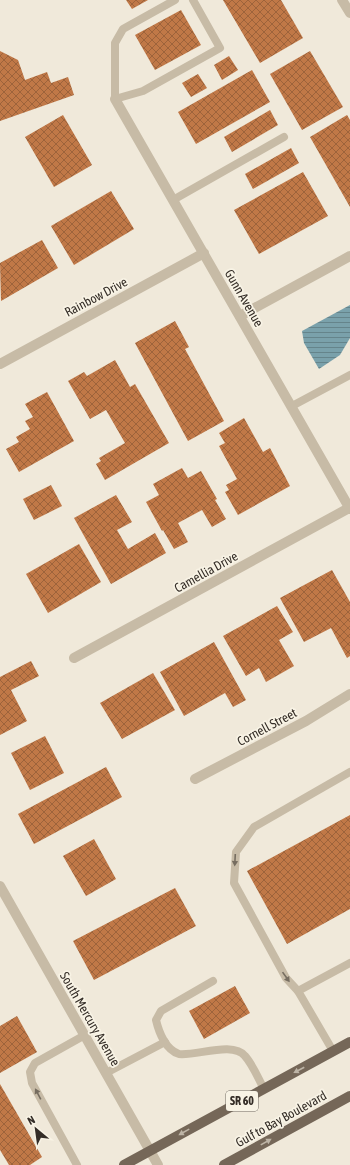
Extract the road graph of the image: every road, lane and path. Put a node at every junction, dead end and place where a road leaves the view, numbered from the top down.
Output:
1 (175, 0) edge
2 (193, 0) edge
3 (342, 0) edge
4 (350, 14) edge
5 (116, 99) junction
6 (284, 137) dead end
7 (173, 200) junction
8 (204, 254) junction
9 (349, 259) edge
10 (240, 316) junction
11 (0, 364) edge
12 (350, 375) edge
13 (292, 406) junction
14 (350, 508) edge
15 (74, 658) dead end
16 (350, 694) edge
17 (350, 772) edge
18 (195, 779) dead end
19 (0, 886) edge
20 (350, 963) edge
21 (213, 981) dead end
22 (298, 991) junction
23 (84, 1035) junction
24 (164, 1042) junction
25 (350, 1042) edge
26 (333, 1051) junction
27 (106, 1073) junction
28 (264, 1089) junction
29 (350, 1096) edge
30 (150, 1151) junction
31 (230, 1164) edge
32 (76, 1165) edge
33 (124, 1165) edge
34 (158, 1165) edge

1 - 5 lane
2 - 5 lane
3 - 4 street
5 - 7 street, Gunn Avenue
6 - 7 lane
7 - 8 street, Gunn Avenue
8 - 10 street, Gunn Avenue
8 - 11 street, Rainbow Drive
9 - 10 street
10 - 13 street, Gunn Avenue
12 - 13 lane
13 - 14 street, Gunn Avenue
14 - 15 street, Camellia Drive
16 - 18 street, Cornell Street
17 -> 22 lane
19 - 23 street, South Mercury Avenue
20 - 22 lane
21 - 24 lane
22 - 26 lane
23 - 27 street, South Mercury Avenue
32 -> 23 lane
24 - 27 lane
24 - 28 lane
25 - 26 main road, SR 60
26 -> 28 main road, SR 60
27 - 30 street, South Mercury Avenue
28 -> 30 main road, SR 60
31 -> 29 main road, Gulf to Bay Boulevard
30 - 33 main road, SR 60
30 - 34 street, South Mercury Avenue

